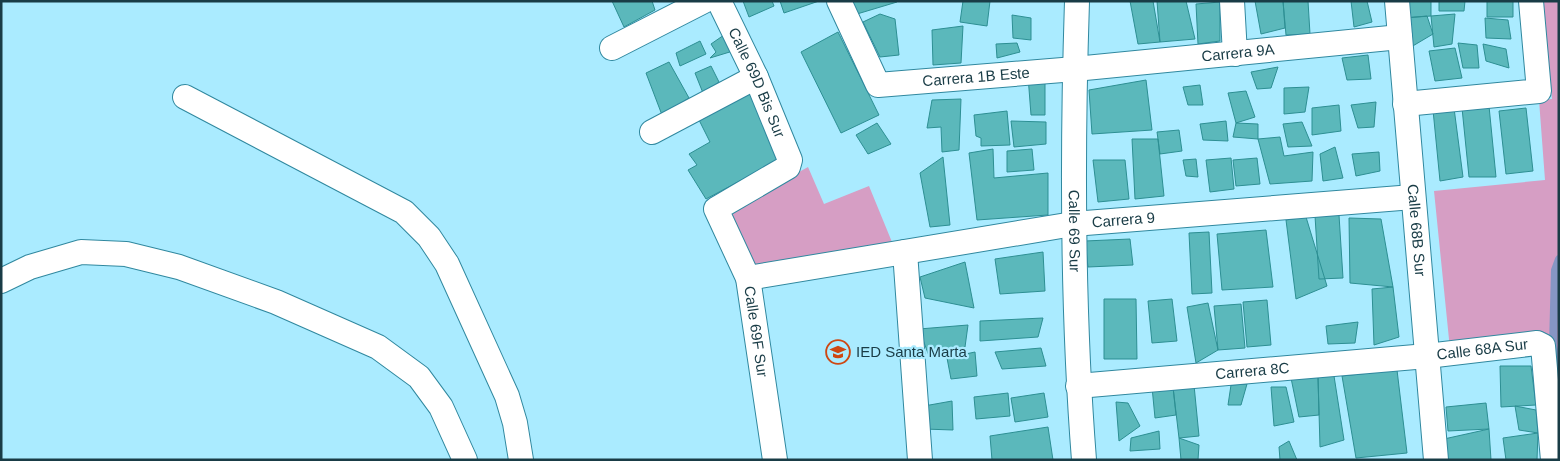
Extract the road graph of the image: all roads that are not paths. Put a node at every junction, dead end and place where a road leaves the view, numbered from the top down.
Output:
1 (704, 1) edge
2 (719, 1) edge
3 (839, 1) edge
4 (1077, 1) edge
5 (1232, 1) edge
6 (1396, 1) edge
7 (1531, 1) edge
8 (1400, 36) junction
9 (612, 48) dead end
10 (1235, 54) junction
11 (1075, 69) junction
12 (756, 77) junction
13 (185, 97) dead end
14 (1405, 104) junction
15 (652, 132) dead end
16 (1413, 198) junction
17 (716, 208) joint
18 (1073, 224) junction
19 (905, 252) junction
20 (748, 278) junction
21 (1, 281) edge
22 (1427, 356) junction
23 (1078, 386) junction
24 (465, 460) edge
25 (522, 460) edge
26 (775, 460) edge
27 (920, 460) edge
28 (1084, 460) edge
29 (1436, 460) edge
30 (1553, 460) edge

1 - 9 street
2 - 12 street, Calle 69D Bis Sur
3 - 11 street, Carrera 1B Este
4 - 11 street, Calle 69 Sur
5 - 10 street
6 - 8 street, Calle 68B Sur
7 - 14 street
8 - 10 street, Carrera 9A
8 - 14 street, Calle 68B Sur
10 - 11 street, Carrera 9A
11 - 18 street, Calle 69 Sur
12 - 15 street
12 - 17 street, Calle 69D Bis Sur
13 - 25 street
14 - 16 street, Calle 68B Sur
16 - 18 street, Carrera 9
16 - 22 street, Calle 68B Sur
17 - 20 street, Calle 69F Sur
18 - 19 street, Carrera 9
18 - 23 street, Calle 69 Sur
19 - 20 street, Carrera 9
19 - 27 street
20 - 26 street, Calle 69F Sur
21 - 24 street
22 - 23 street, Carrera 8C
22 - 29 street, Calle 68B Sur
22 - 30 street, Calle 68A Sur
23 - 28 street, Calle 69 Sur

